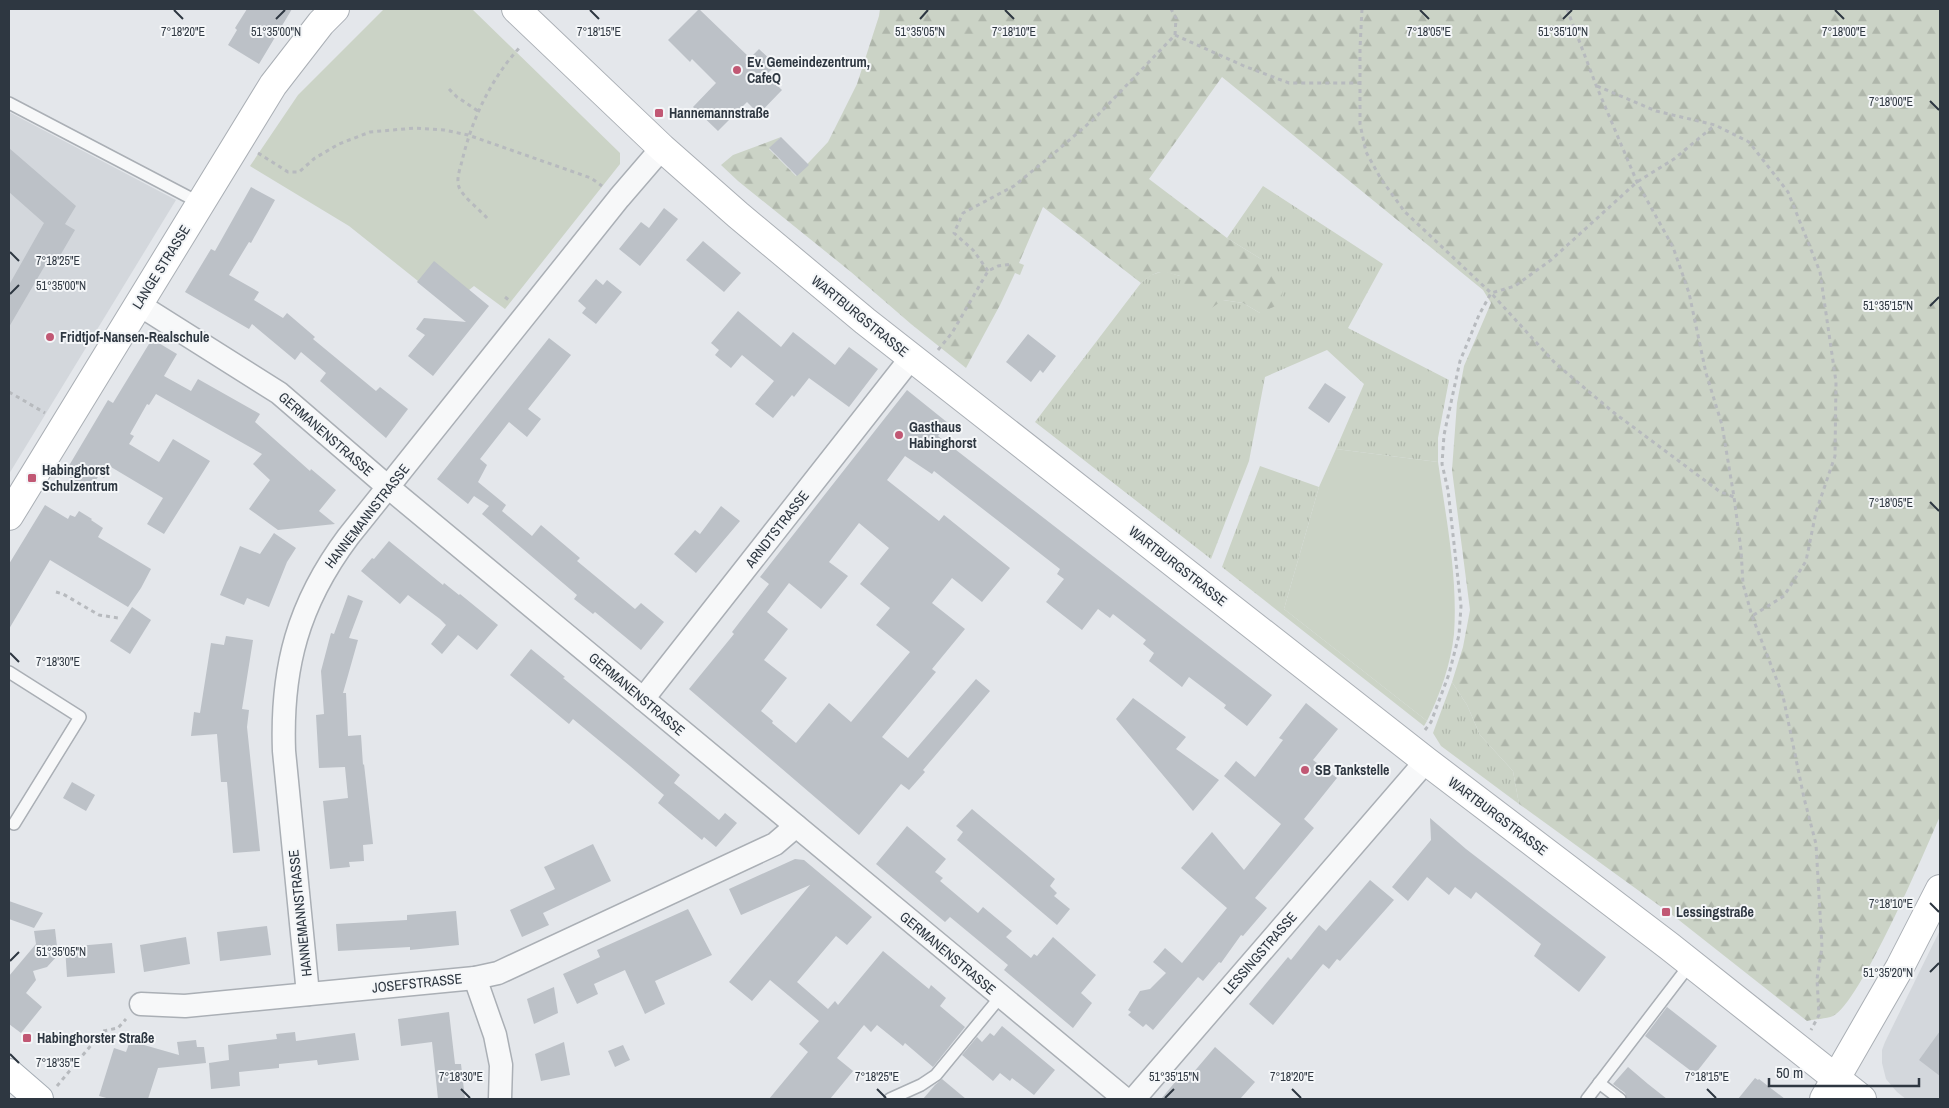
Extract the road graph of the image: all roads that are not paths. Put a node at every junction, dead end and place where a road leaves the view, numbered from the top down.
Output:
1 (516, 9) edge
2 (327, 13) edge
3 (9, 103) edge
4 (662, 148) junction
5 (200, 203) junction
6 (138, 304) junction
7 (917, 363) junction
8 (388, 488) junction
9 (9, 516) edge
10 (9, 672) edge
11 (643, 699) junction
12 (1418, 755) junction
13 (14, 824) dead end
14 (796, 826) junction
15 (1940, 889) edge
16 (1690, 963) junction
17 (475, 978) junction
18 (308, 994) junction
19 (1001, 996) junction
20 (141, 1004) road end
21 (9, 1073) edge
22 (1599, 1083) junction
23 (1830, 1089) edge
24 (46, 1096) edge
25 (500, 1099) edge
26 (890, 1099) edge
27 (1125, 1099) edge
28 (1134, 1099) edge
29 (1587, 1099) edge
30 (1620, 1099) edge
31 (1862, 1099) edge

1 - 4 main road, WARTBURGSTRASSE
2 - 5 main road, LANGE STRASSE
3 - 5 lane
4 - 7 main road, WARTBURGSTRASSE
4 - 8 street, HANNEMANNSTRASSE
5 - 6 main road, LANGE STRASSE
6 - 8 street, GERMANENSTRASSE
6 - 9 main road, LANGE STRASSE
7 - 11 street, ARNDTSTRASSE
7 - 12 main road, WARTBURGSTRASSE
8 - 11 street, GERMANENSTRASSE
8 - 18 street, HANNEMANNSTRASSE
10 - 13 lane
11 - 14 street, GERMANENSTRASSE
12 - 16 main road, WARTBURGSTRASSE
12 - 28 street, LESSINGSTRASSE
14 - 17 street, JOSEFSTRASSE
14 - 19 street, GERMANENSTRASSE
15 - 23 main road
16 - 22 lane
16 - 23 main road, WARTBURGSTRASSE
17 - 18 street, JOSEFSTRASSE
17 - 25 street
18 - 20 street, JOSEFSTRASSE
19 - 26 lane
19 - 27 street, GERMANENSTRASSE
21 - 24 main road
22 - 29 lane
22 - 30 lane
23 - 31 main road, WARTBURGSTRASSE

